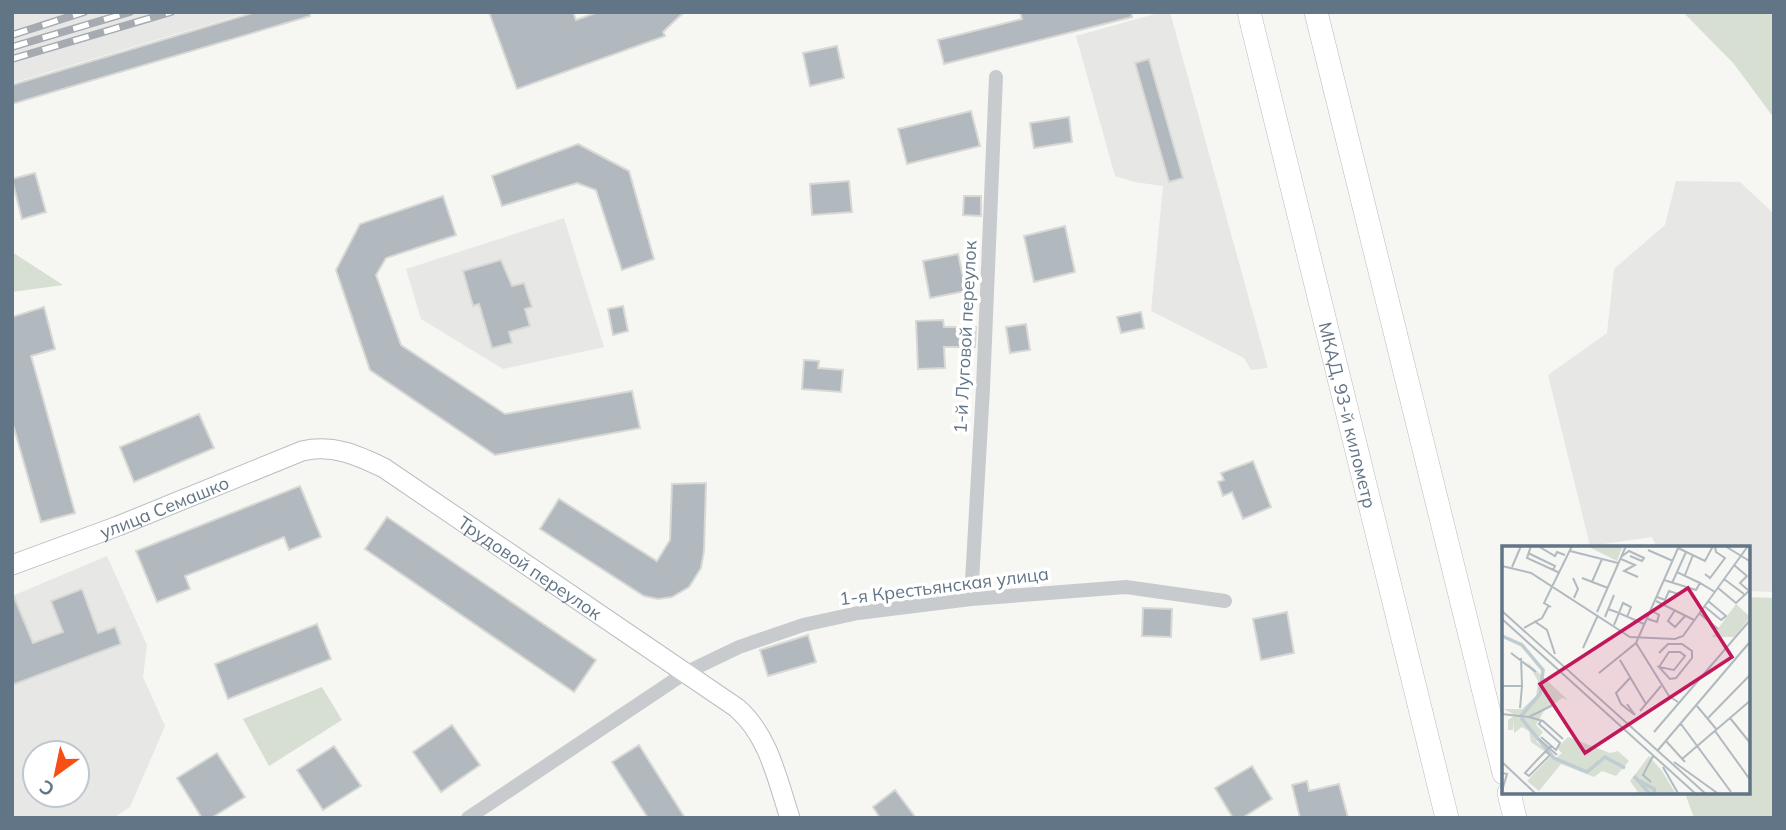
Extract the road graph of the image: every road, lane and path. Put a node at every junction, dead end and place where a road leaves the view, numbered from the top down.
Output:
1 (1249, 12) edge
2 (1317, 12) edge
3 (996, 77) dead end
4 (315, 448) joint
5 (12, 565) edge
6 (971, 599) junction
7 (1225, 601) dead end
8 (685, 673) junction
9 (1502, 765) edge
10 (1509, 795) edge
11 (468, 818) edge
12 (790, 818) edge
13 (1447, 818) edge
14 (1515, 818) edge

1 - 13 highway, МКАД, 93-й километр
2 - 9 highway
3 - 6 street, 1-й Луговой переулок
4 - 5 main road, улица Семашко
4 - 8 main road, Трудовой переулок
6 - 7 street, 1-я Крестьянская улица
6 - 8 street, 1-я Крестьянская улица
8 - 11 street, 1-я Крестьянская улица
8 - 12 main road, Трудовой переулок
10 - 14 highway

